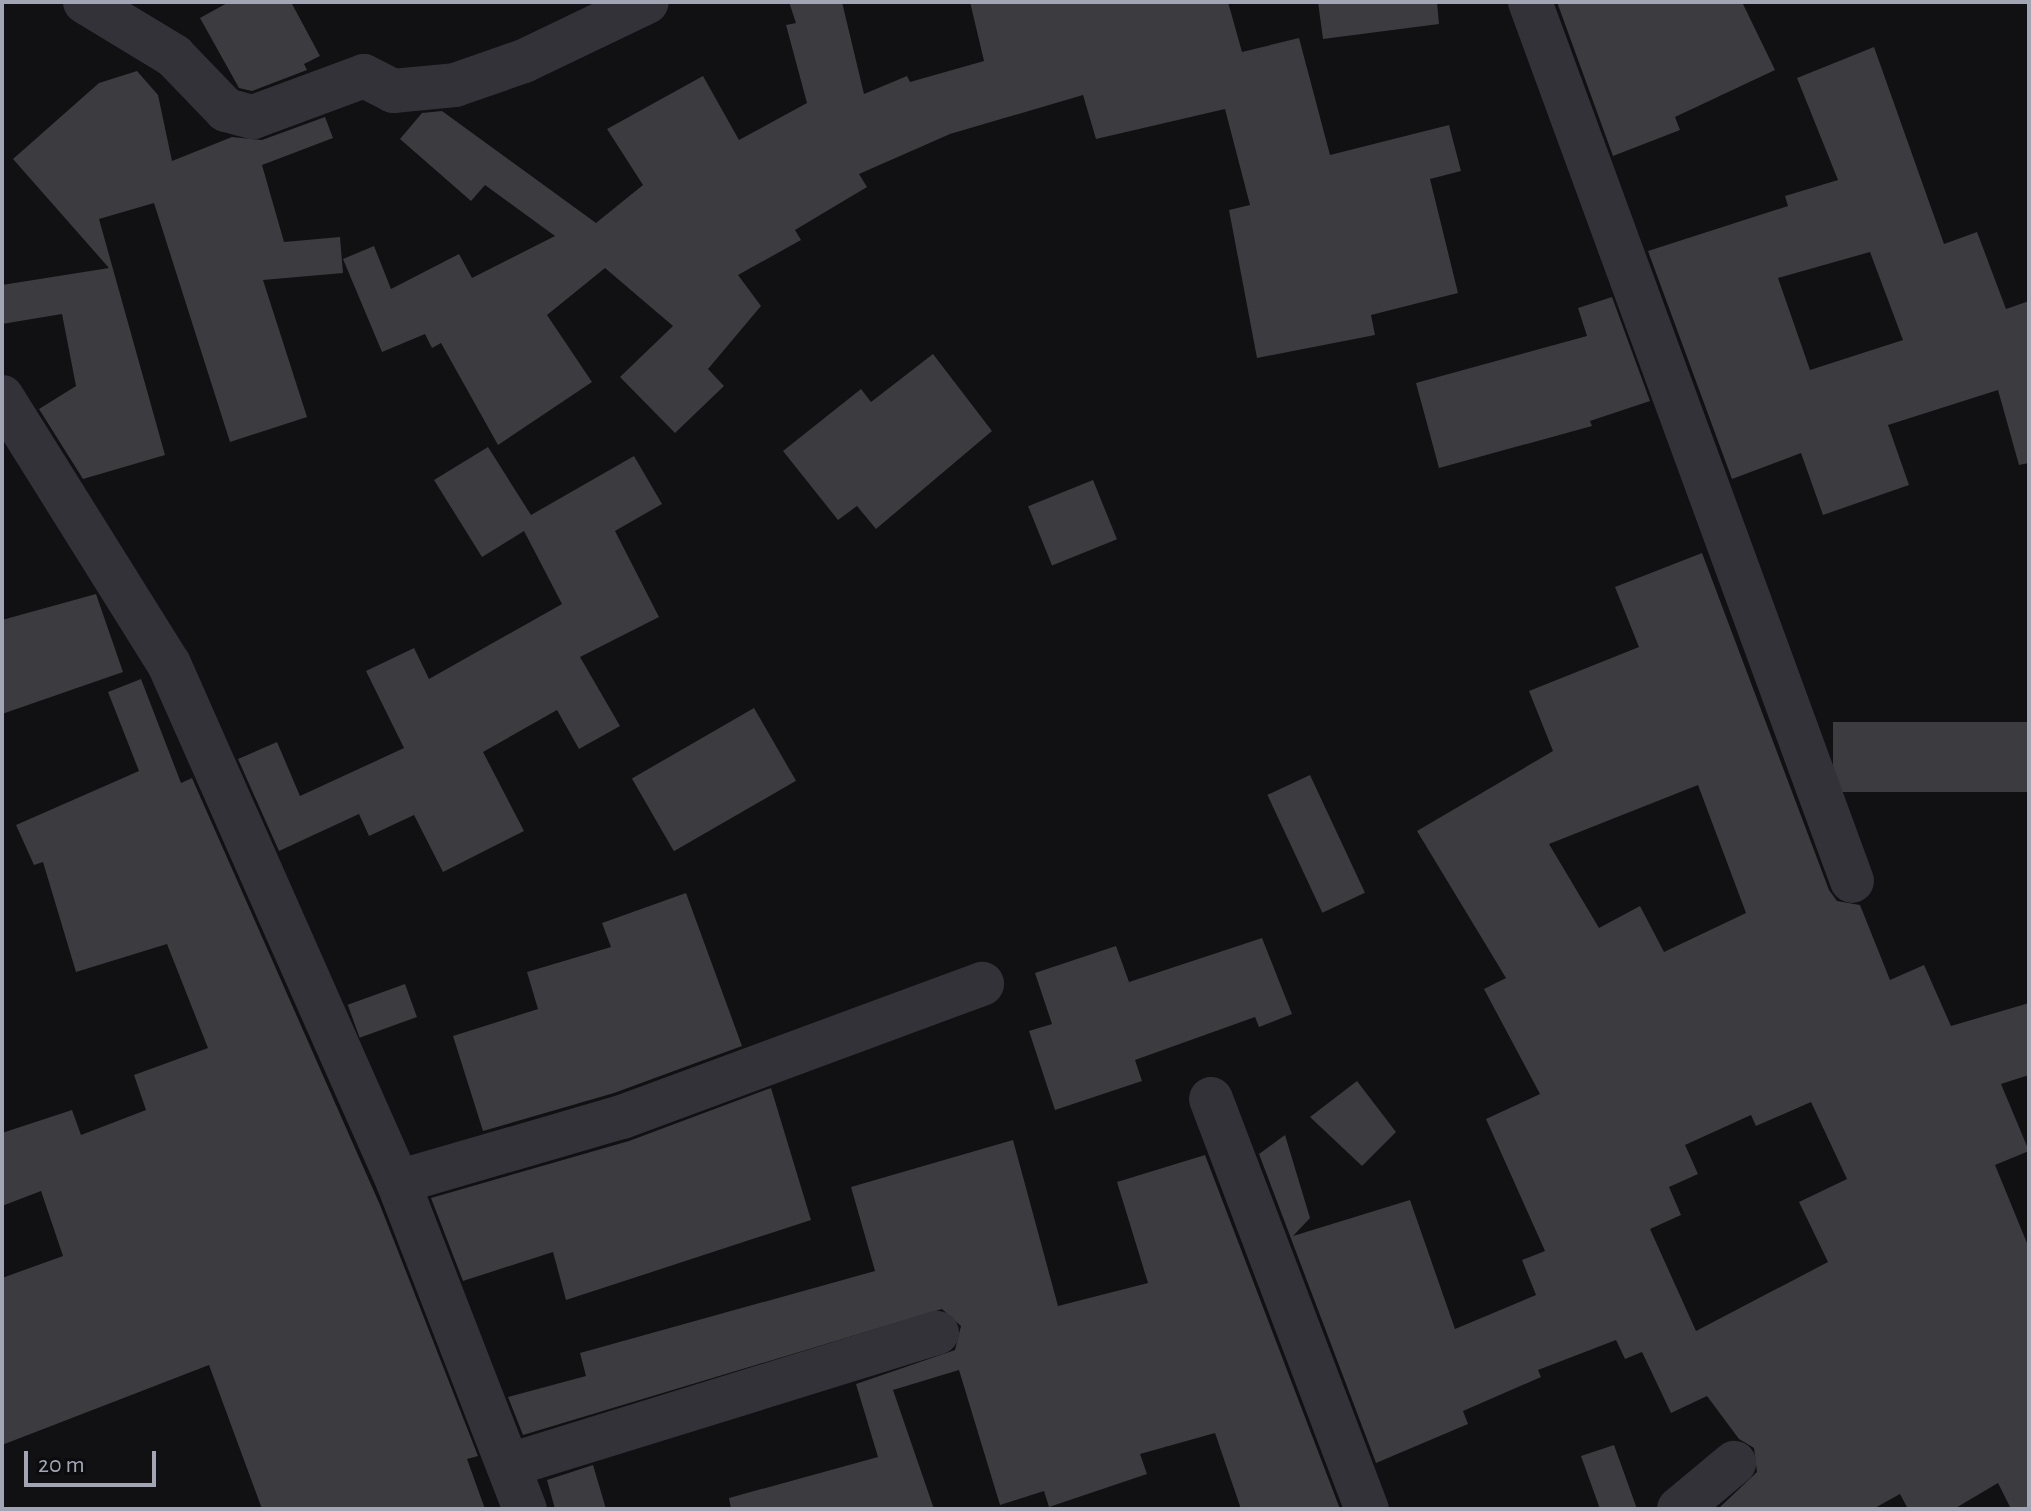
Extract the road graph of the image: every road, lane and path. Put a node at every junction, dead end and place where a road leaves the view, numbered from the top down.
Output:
1 (85, 2) edge
2 (647, 2) edge
3 (1530, 2) edge
4 (2, 397) edge
5 (1852, 881) dead end
6 (982, 984) dead end
7 (1211, 1099) dead end
8 (398, 1182) junction
9 (937, 1333) dead end
10 (1734, 1463) dead end
11 (510, 1465) junction
12 (525, 1509) edge
13 (1367, 1509) edge
14 (1679, 1509) edge

1 - 2 street
3 - 5 street
4 - 8 street
6 - 8 street
7 - 13 street
8 - 11 street
9 - 11 street
10 - 14 street
11 - 12 street

